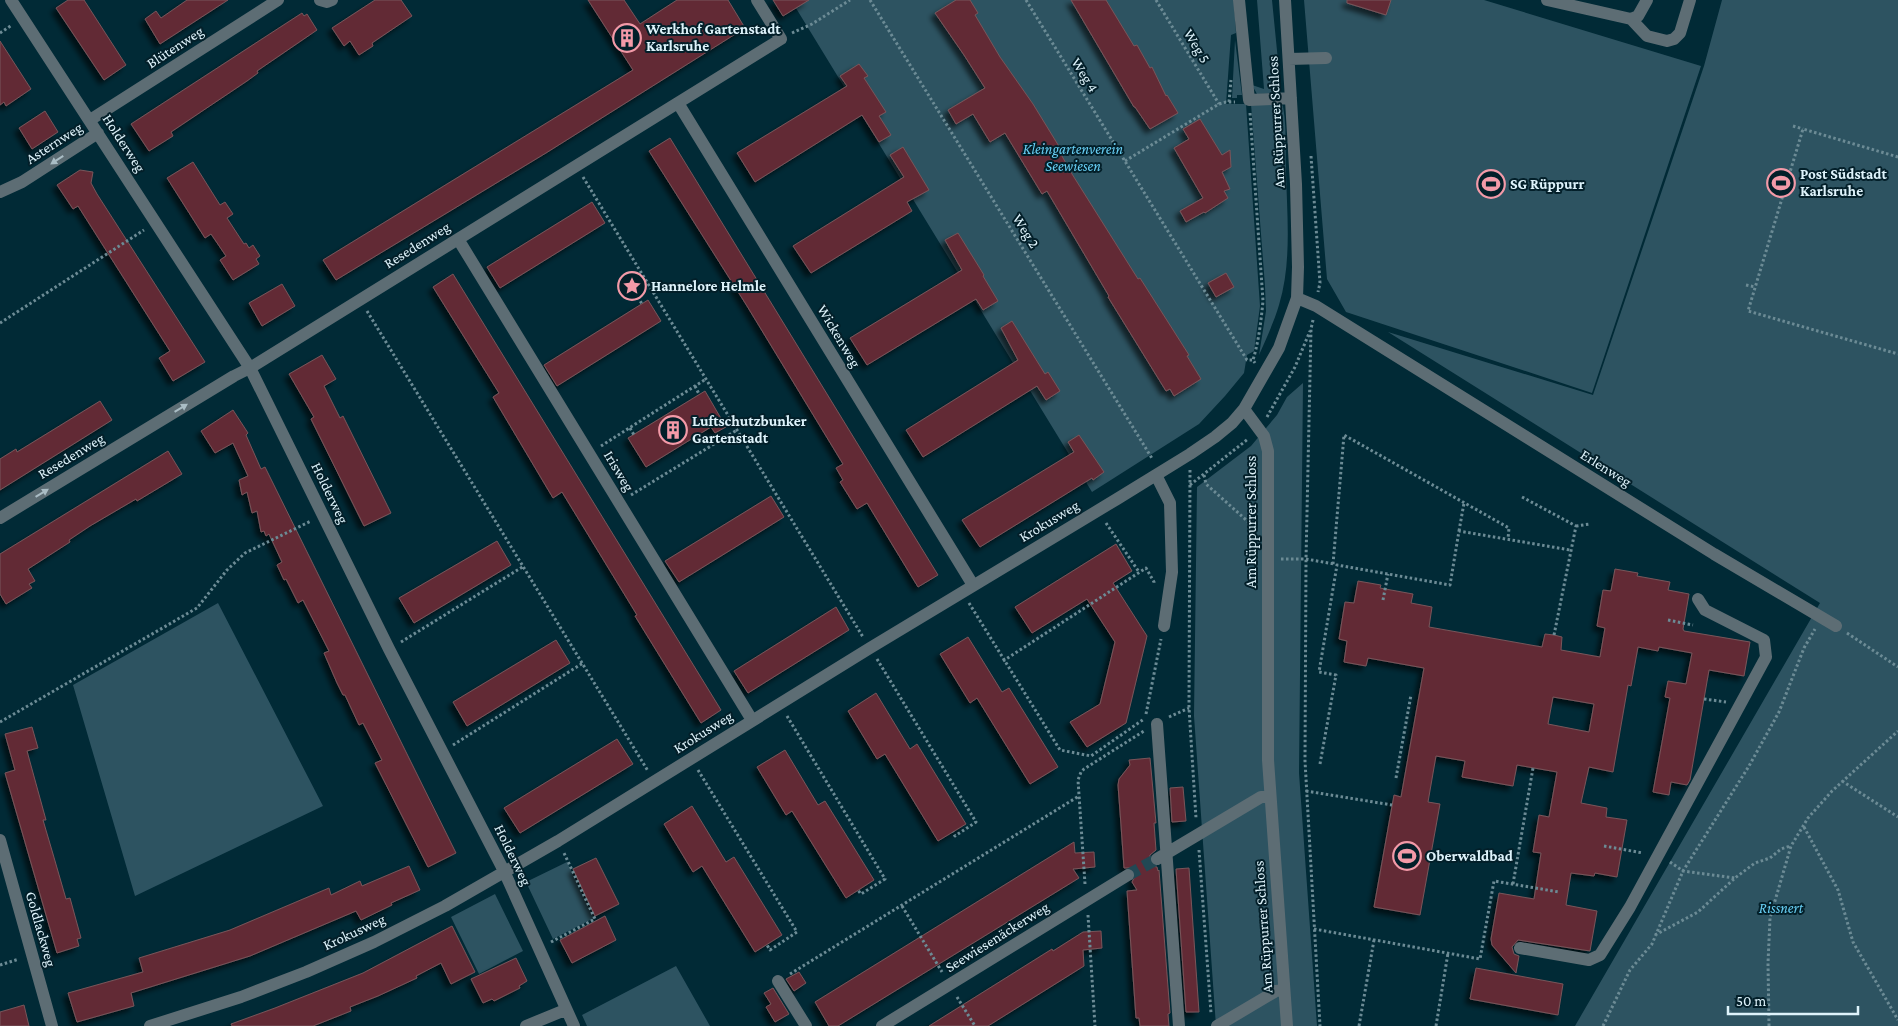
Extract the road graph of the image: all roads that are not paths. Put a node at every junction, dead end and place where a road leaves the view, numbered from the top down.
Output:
1 (11, 0) edge
2 (278, 0) edge
3 (320, 0) edge
4 (332, 0) edge
5 (757, 0) edge
6 (1239, 0) edge
7 (1280, 0) edge
8 (1285, 0) edge
9 (1547, 0) edge
10 (1647, 0) edge
11 (1690, 0) edge
12 (1632, 20) junction
13 (1287, 36) junction
14 (1326, 58) dead end
15 (1289, 59) junction
16 (1292, 98) junction
17 (678, 103) junction
18 (90, 120) junction
19 (98, 133) junction
20 (0, 192) edge
21 (458, 239) junction
22 (1297, 298) junction
23 (250, 368) junction
24 (1244, 409) junction
25 (1158, 473) junction
26 (0, 518) edge
27 (968, 589) junction
28 (1698, 600) dead end
29 (1164, 626) road end
30 (1836, 626) road end
31 (752, 720) junction
32 (1157, 724) road end
33 (1270, 797) junction
34 (0, 840) edge
35 (1162, 856) junction
36 (3, 862) edge
37 (504, 871) junction
38 (1128, 875) tunnel mouth
39 (1520, 948) dead end
40 (778, 981) road end
41 (1284, 990) junction
42 (566, 1010) junction
43 (1214, 1021) edge
44 (52, 1026) edge
45 (150, 1026) edge
46 (526, 1026) edge
47 (574, 1026) edge
48 (806, 1026) edge
49 (882, 1026) edge
50 (1179, 1026) edge
51 (1287, 1026) edge

1 - 18 street, Holderweg
2 - 18 street, Blütenweg
3 - 4 street
5 - 17 street, Resedenweg
6 - 16 street
7 - 13 street, Am Rüppurrer Schloss
8 - 13 street, Am Rüppurrer Schloss
9 - 12 street
10 - 12 street
11 - 12 street
13 - 15 street, Am Rüppurrer Schloss
14 - 15 street
15 - 16 street, Am Rüppurrer Schloss
16 - 22 street, Am Rüppurrer Schloss
17 - 21 street, Resedenweg
17 - 27 street, Wickenweg
18 - 19 street, Holderweg
19 -> 20 street, Asternweg
19 - 23 street, Holderweg
21 - 23 street, Resedenweg
21 - 31 street, Irisweg
22 - 24 street, Am Rüppurrer Schloss
22 - 30 street, Erlenweg
26 -> 23 street, Resedenweg
23 - 37 street, Holderweg
24 - 25 street, Krokusweg
24 - 33 street, Am Rüppurrer Schloss
25 - 27 street, Krokusweg
25 - 29 street
27 - 31 street, Krokusweg
28 - 39 street
31 - 37 street, Krokusweg
32 - 35 street
33 - 35 street
33 - 41 street, Am Rüppurrer Schloss
34 - 36 street, Goldlackweg
35 - 50 street
36 - 44 street, Goldlackweg
37 - 42 street, Holderweg
37 - 45 street, Krokusweg
38 - 49 street, Seewiesenäckerweg
40 - 48 street
41 - 43 street
41 - 51 street, Am Rüppurrer Schloss
42 - 46 street
42 - 47 street, Holderweg

